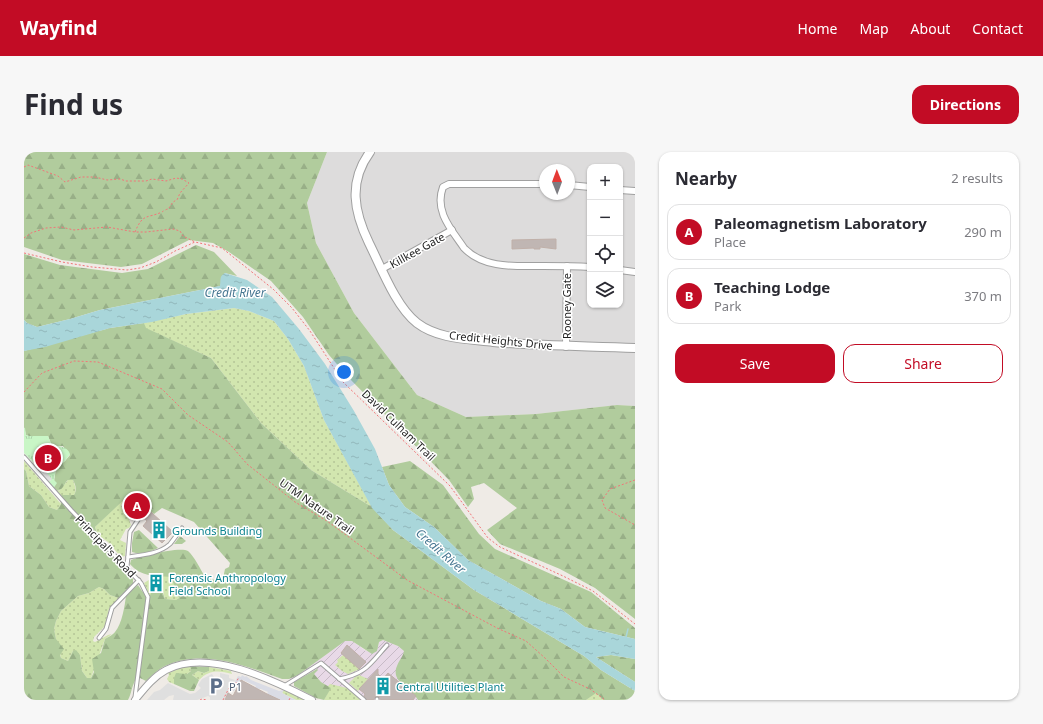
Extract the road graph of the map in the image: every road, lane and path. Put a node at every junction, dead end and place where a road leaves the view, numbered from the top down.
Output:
1 (370, 152) edge
2 (24, 167) edge
3 (539, 184) edge
4 (575, 186) edge
5 (587, 187) edge
6 (623, 190) edge
7 (635, 191) edge
8 (452, 230) junction
9 (135, 232) junction
10 (24, 238) edge
11 (195, 242) junction
12 (24, 253) edge
13 (567, 266) junction
14 (587, 267) edge
15 (382, 269) junction
16 (623, 270) edge
17 (635, 272) edge
18 (566, 346) junction
19 (635, 348) edge
20 (24, 392) edge
21 (24, 457) edge
22 (635, 480) edge
23 (138, 520) dead end
24 (635, 525) edge
25 (182, 528) dead end
26 (128, 557) junction
27 (126, 567) junction
28 (139, 580) junction
29 (635, 624) edge
30 (99, 638) dead end
31 (387, 645) dead end
32 (239, 677) dead end
33 (339, 678) junction
34 (284, 686) junction
35 (290, 698) dead end
36 (135, 700) edge
37 (200, 700) edge
38 (207, 700) edge
39 (223, 700) edge
40 (289, 700) edge
41 (312, 700) edge
42 (364, 700) edge
43 (605, 700) edge

1 - 15 street, Credit Heights Drive
2 - 9 path
3 - 8 street
4 - 5 street
6 - 7 street
8 - 13 street
8 - 15 street, Killkee Gate
9 - 10 path
9 - 11 path
11 - 12 path
11 - 29 path, David Culham Trail
13 - 14 street
13 - 18 street, Rooney Gate
15 - 18 street, Credit Heights Drive
16 - 17 street
18 - 19 street, Credit Heights Drive
20 - 43 path, UTM Nature Trail
21 - 27 lane, Principal's Road
22 - 24 path
23 - 26 lane
25 - 26 lane
26 - 27 lane
27 - 28 lane, Principal's Road
28 - 30 lane
28 - 36 lane, Principal's Road
31 - 33 lane
32 - 39 path
33 - 34 lane
33 - 42 lane
34 - 36 street
34 - 41 street
35 - 40 path
37 - 38 path

